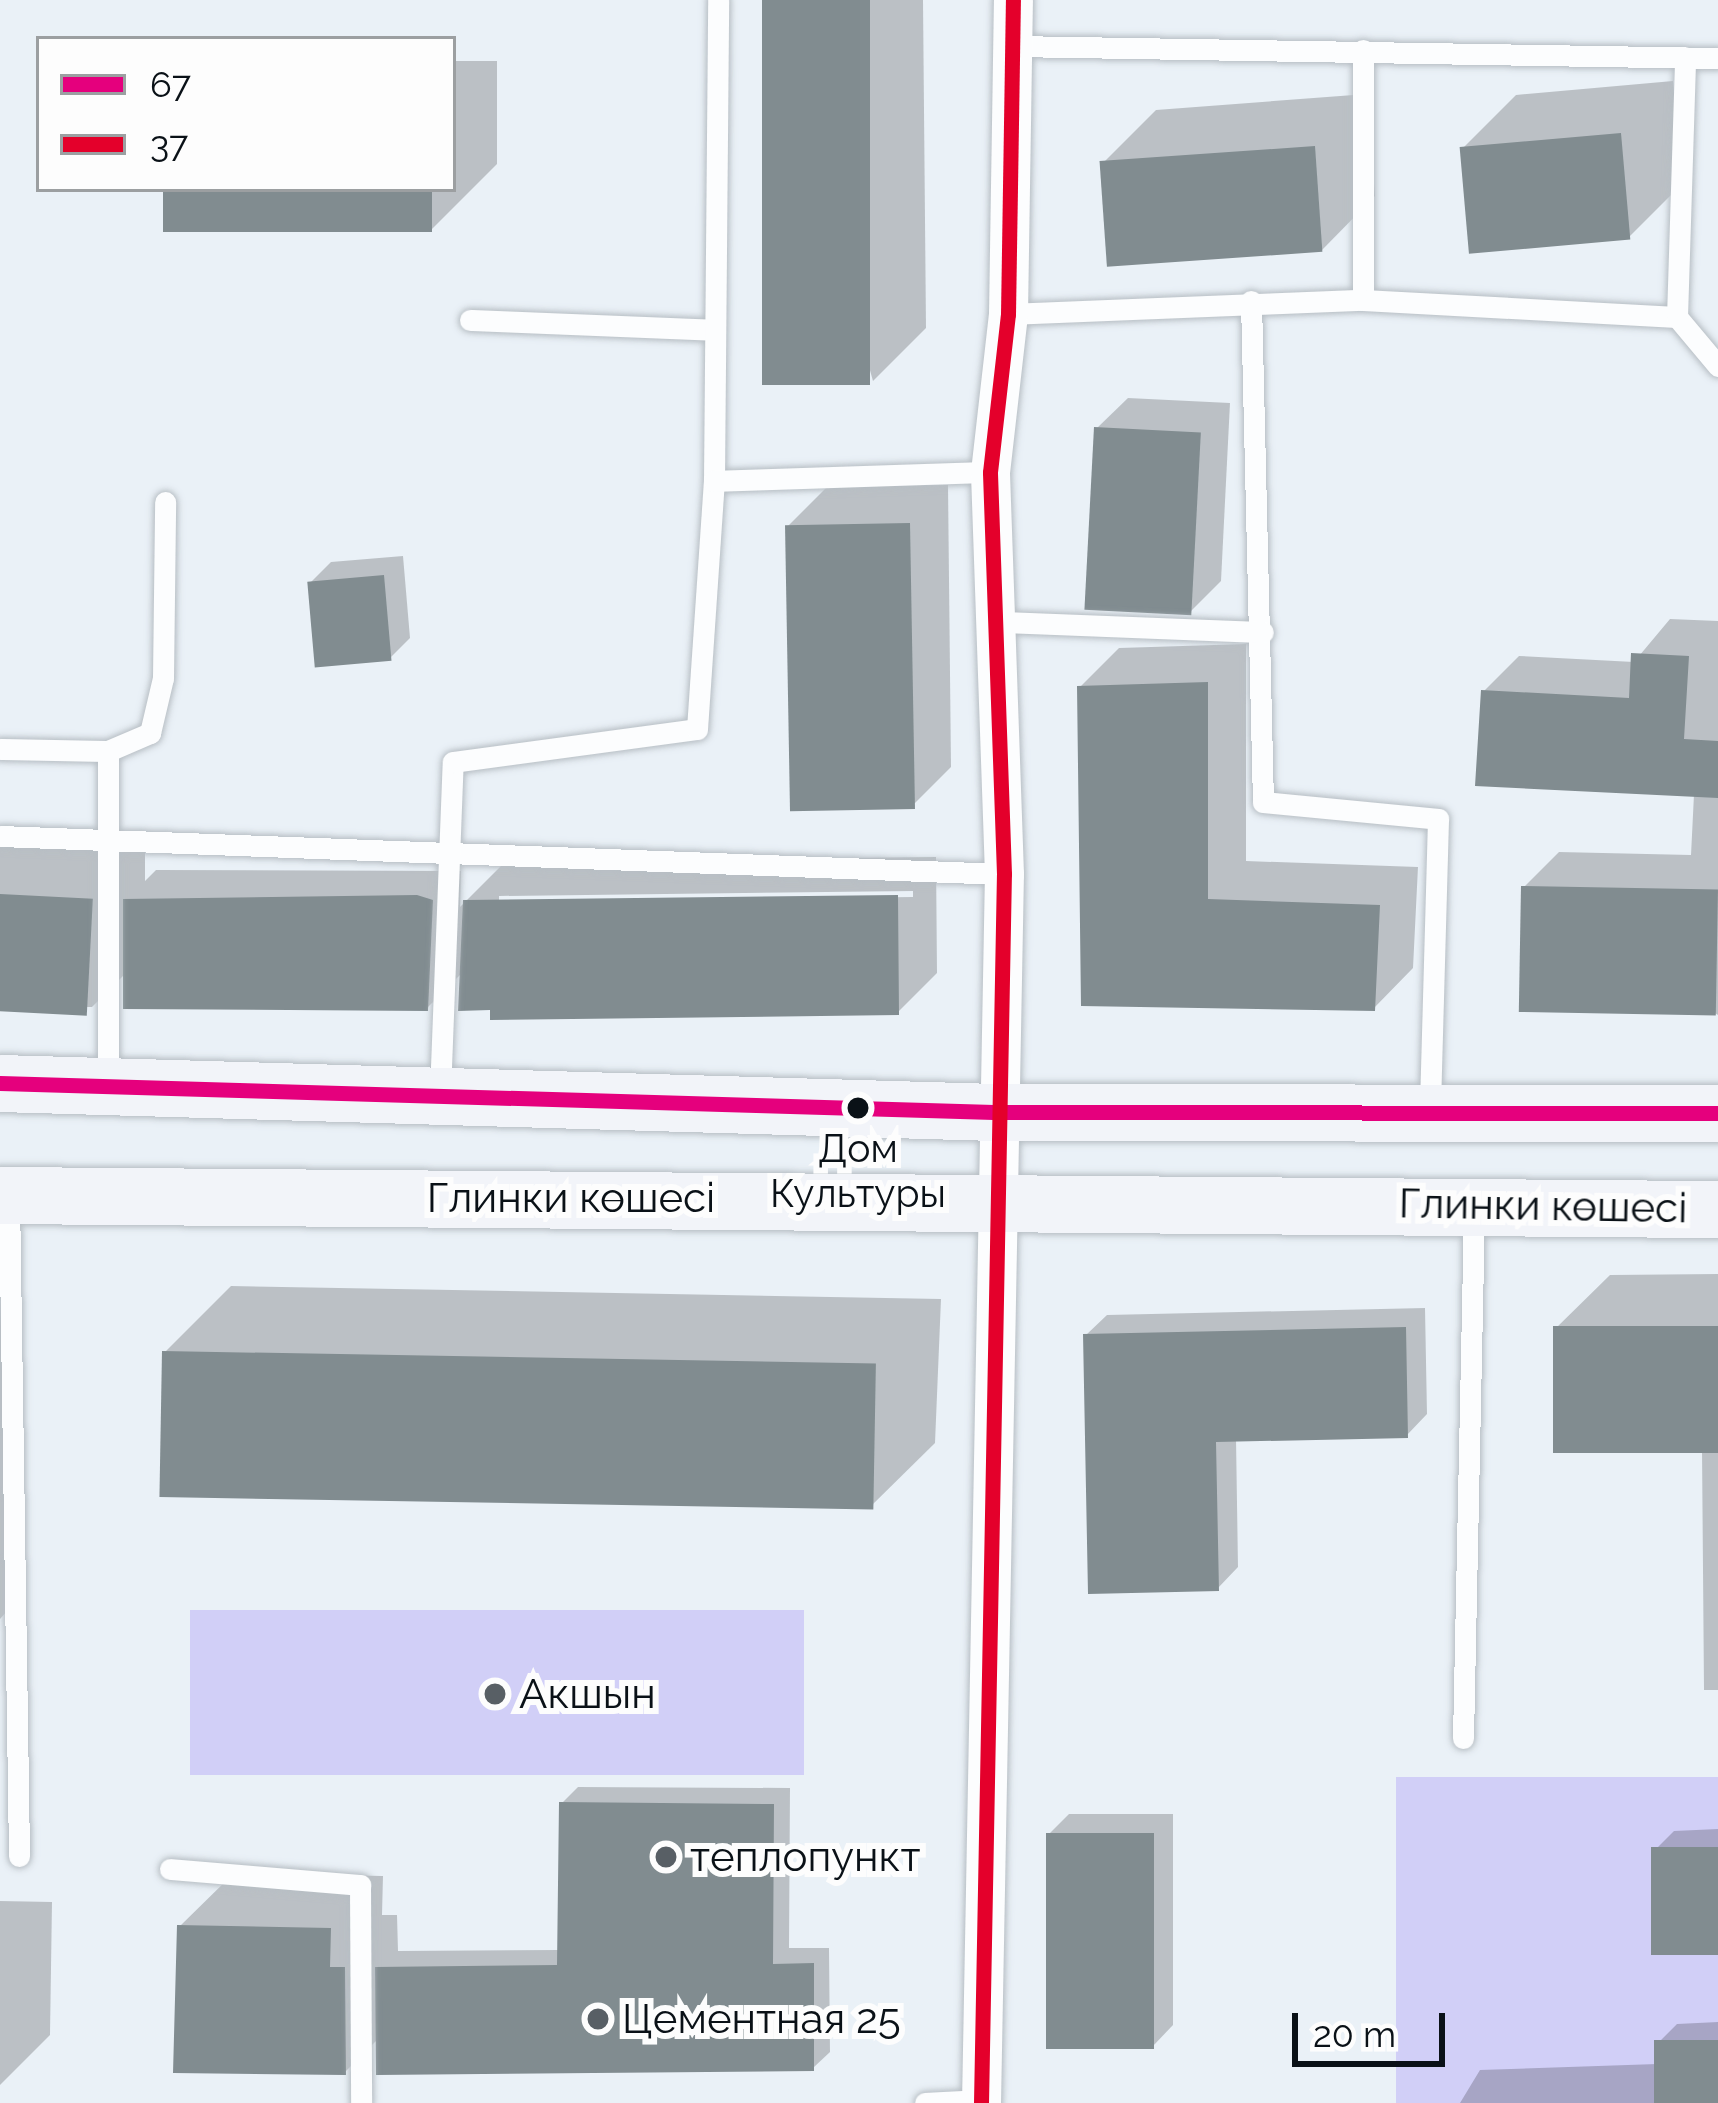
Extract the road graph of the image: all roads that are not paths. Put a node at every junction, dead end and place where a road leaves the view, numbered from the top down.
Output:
1 (718, 0) edge
2 (1013, 0) edge
3 (1013, 46) junction
4 (1363, 50) junction
5 (1684, 57) junction
6 (1718, 58) edge
7 (1363, 300) junction
8 (1251, 301) junction
9 (1008, 314) junction
10 (1677, 317) junction
11 (470, 320) dead end
12 (715, 330) junction
13 (1718, 366) edge
14 (990, 472) junction
15 (714, 481) junction
16 (165, 502) dead end
17 (1001, 622) junction
18 (1263, 632) junction
19 (0, 749) edge
20 (108, 751) junction
21 (0, 836) edge
22 (110, 838) junction
23 (450, 849) junction
24 (1004, 874) junction
25 (0, 1083) edge
26 (108, 1086) junction
27 (440, 1096) junction
28 (1430, 1109) junction
29 (994, 1112) junction
30 (1718, 1113) edge
31 (4, 1195) edge
32 (994, 1199) junction
33 (1474, 1204) junction
34 (1718, 1209) edge
35 (1462, 1738) dead end
36 (19, 1856) dead end
37 (170, 1869) dead end
38 (981, 2101) edge
39 (361, 2103) edge
40 (925, 2103) edge

1 - 12 lane
2 - 3 street
3 - 4 lane
3 - 9 street
4 - 5 lane
4 - 7 lane
5 - 6 lane
5 - 10 lane
7 - 8 lane
7 - 10 lane
8 - 9 lane
8 - 18 lane
9 - 14 street
10 - 13 lane
11 - 12 lane
12 - 15 lane
14 - 15 lane
14 - 17 street
15 - 23 lane
16 - 20 lane
17 - 18 lane
17 - 24 street
18 - 28 lane
19 - 20 lane
20 - 22 lane
21 - 22 lane
22 - 23 lane
22 - 26 lane
23 - 24 lane
23 - 27 lane
24 - 29 street
25 - 26 main road
26 - 27 main road
27 - 29 main road
28 - 29 main road
28 - 30 main road
29 - 32 street
31 - 32 main road, Глинки көшесі
31 - 36 lane
32 - 33 main road, Глинки көшесі
32 - 38 street
33 - 34 main road, Глинки көшесі
33 - 35 lane
37 - 39 lane
38 - 40 lane

